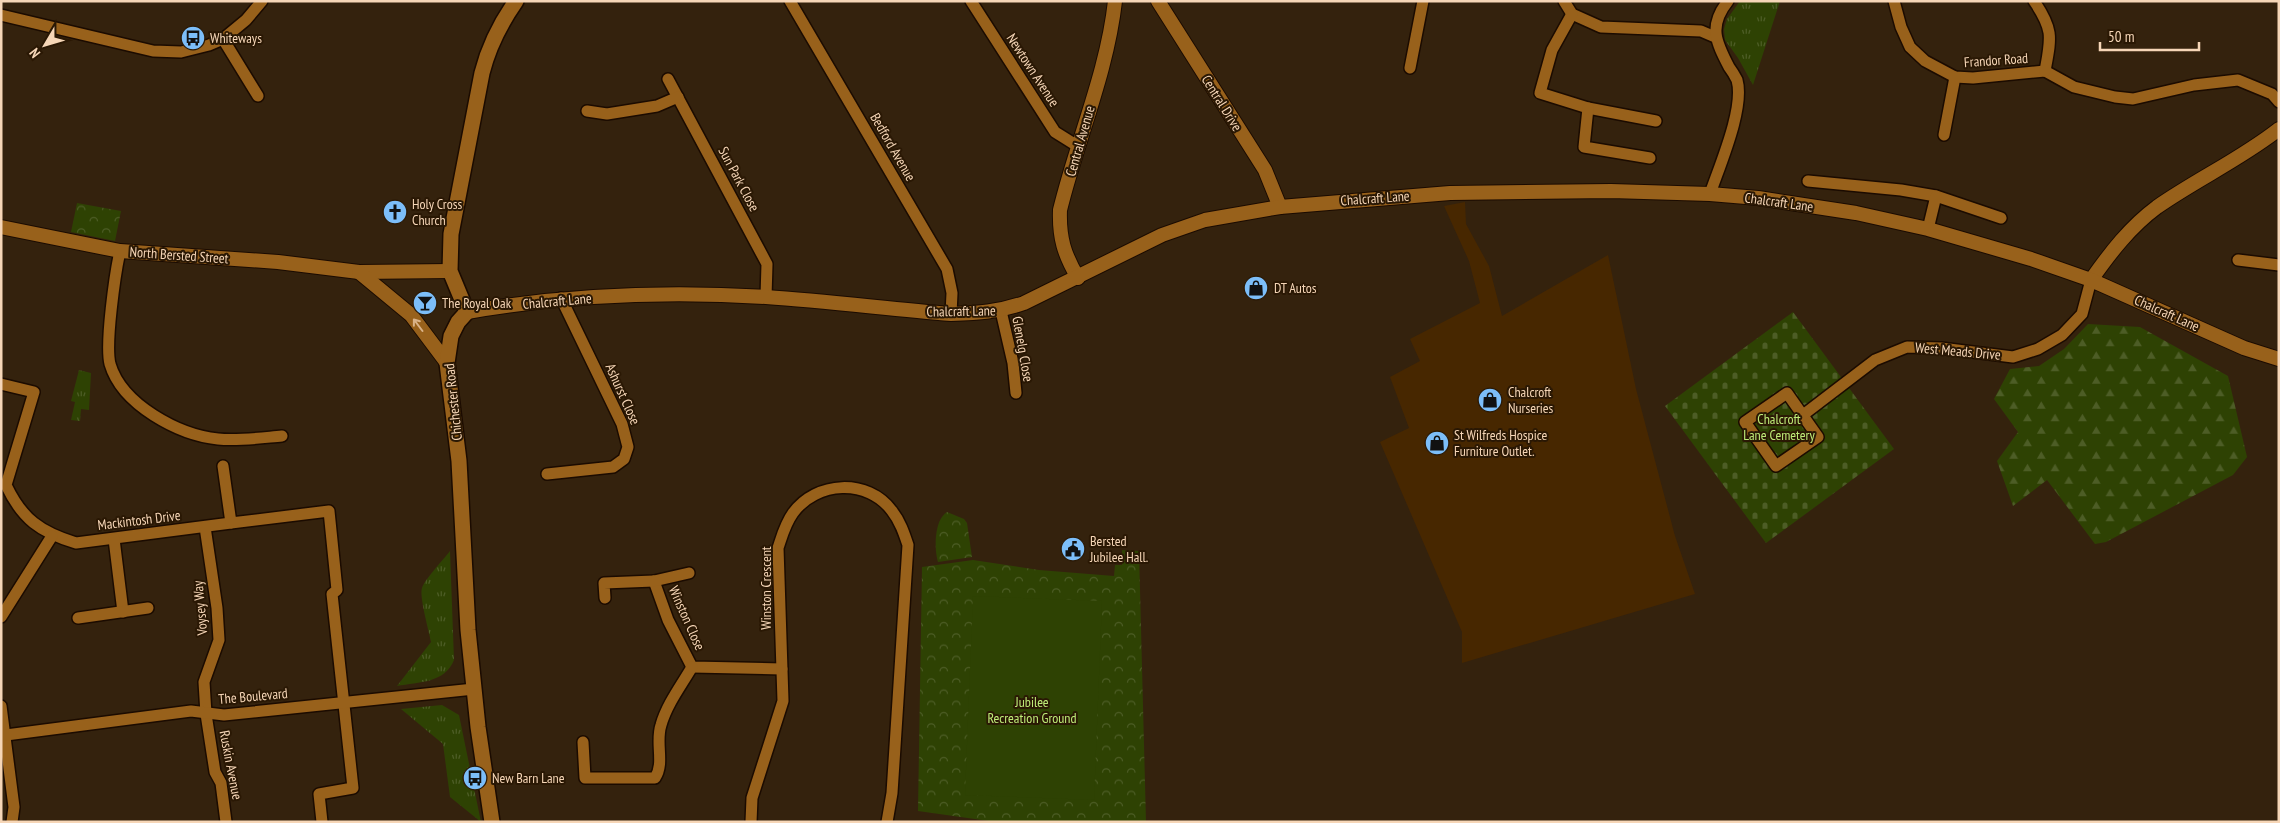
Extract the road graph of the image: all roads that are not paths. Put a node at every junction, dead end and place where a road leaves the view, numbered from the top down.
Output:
1 (262, 1) edge
2 (516, 1) edge
3 (790, 1) edge
4 (971, 1) edge
5 (1115, 1) edge
6 (1158, 1) edge
7 (1422, 1) edge
8 (1564, 1) edge
9 (1728, 1) edge
10 (1894, 1) edge
11 (2034, 1) edge
12 (1572, 14) junction
13 (1, 15) edge
14 (1715, 37) junction
15 (223, 39) junction
16 (1410, 68) dead end
17 (2045, 70) junction
18 (1955, 77) junction
19 (668, 79) dead end
20 (258, 96) dead end
21 (678, 97) junction
22 (2279, 102) edge
23 (1588, 108) junction
24 (587, 111) dead end
25 (1656, 121) dead end
26 (2279, 128) edge
27 (1944, 135) dead end
28 (1078, 147) junction
29 (1650, 158) dead end
30 (1808, 182) dead end
31 (1710, 194) junction
32 (1936, 196) junction
33 (1280, 207) junction
34 (2001, 218) dead end
35 (1, 227) edge
36 (1928, 229) junction
37 (120, 251) junction
38 (2238, 260) dead end
39 (2279, 265) edge
40 (450, 271) junction
41 (359, 272) junction
42 (1078, 278) junction
43 (2091, 280) junction
44 (766, 297) junction
45 (561, 298) junction
46 (1001, 311) junction
47 (467, 312) junction
48 (951, 314) junction
49 (2279, 359) edge
50 (447, 363) junction
51 (1, 384) edge
52 (1016, 393) dead end
53 (1803, 415) junction
54 (282, 436) dead end
55 (223, 466) dead end
56 (547, 474) dead end
57 (3, 484) edge
58 (231, 523) junction
59 (205, 528) junction
60 (52, 536) junction
61 (114, 538) junction
62 (688, 573) dead end
63 (654, 581) junction
64 (605, 598) dead end
65 (148, 608) dead end
66 (123, 612) junction
67 (1, 617) edge
68 (78, 618) dead end
69 (692, 667) junction
70 (782, 669) junction
71 (474, 689) junction
72 (344, 703) junction
73 (1, 706) edge
74 (206, 714) junction
75 (6, 735) junction
76 (583, 742) dead end
77 (12, 822) edge
78 (226, 822) edge
79 (322, 822) edge
80 (492, 822) edge
81 (751, 822) edge
82 (887, 822) edge

1 - 15 street
2 - 40 main road
3 - 48 street, Bedford Avenue
4 - 28 street, Newtown Avenue
5 - 28 street, Central Avenue
6 - 33 street, Central Drive
7 - 16 street
8 - 12 street
9 - 14 street
10 - 18 street, Frandor Road
11 - 17 street
12 - 14 street
12 - 23 street
13 - 15 street
14 - 31 street
15 - 20 street
17 - 18 street, Frandor Road
17 - 22 street, Frandor Road
18 - 27 street
19 - 21 street, Sun Park Close
21 - 24 street
21 - 44 street, Sun Park Close
23 - 25 street
23 - 29 street
26 - 43 street, West Meads Drive
28 - 42 street, Central Avenue
30 - 32 street
31 - 33 street, Chalcraft Lane
31 - 36 street, Chalcraft Lane
32 - 34 street
32 - 36 street
33 - 42 street, Chalcraft Lane
35 - 37 street, North Bersted Street
36 - 43 street, Chalcraft Lane
37 - 41 street, North Bersted Street
37 - 54 street
38 - 39 street
40 - 41 street, North Bersted Street
40 - 47 main road
50 -> 41 street
42 - 46 street, Chalcraft Lane
43 - 49 street, Chalcraft Lane
43 - 53 street, West Meads Drive
44 - 45 street, Chalcraft Lane
44 - 48 street, Chalcraft Lane
45 - 47 street, Chalcraft Lane
45 - 56 street, Ashurst Close
46 - 48 street, Chalcraft Lane
46 - 52 street, Glenelg Close
47 - 50 main road, Chichester Road
50 - 71 main road, Chichester Road
51 - 57 street
53 - 53 street
55 - 58 street
57 - 60 street
58 - 59 street, Mackintosh Drive
58 - 72 street, Mackintosh Drive
59 - 61 street, Mackintosh Drive
59 - 74 street, Voysey Way
60 - 61 street, Mackintosh Drive
60 - 67 street
61 - 66 street
62 - 63 street, Winston Close
63 - 64 street, Winston Close
63 - 69 street, Winston Close
65 - 66 street
66 - 68 street
69 - 70 street, Winston Close
69 - 76 street, Winston Close
70 - 81 street, Winston Crescent
70 - 82 street, Winston Crescent
71 - 72 street, The Boulevard
71 - 80 main road, Chichester Road
72 - 74 street, The Boulevard
72 - 79 street
73 - 75 street
74 - 75 street, The Boulevard
74 - 78 street, Ruskin Avenue
75 - 77 street

